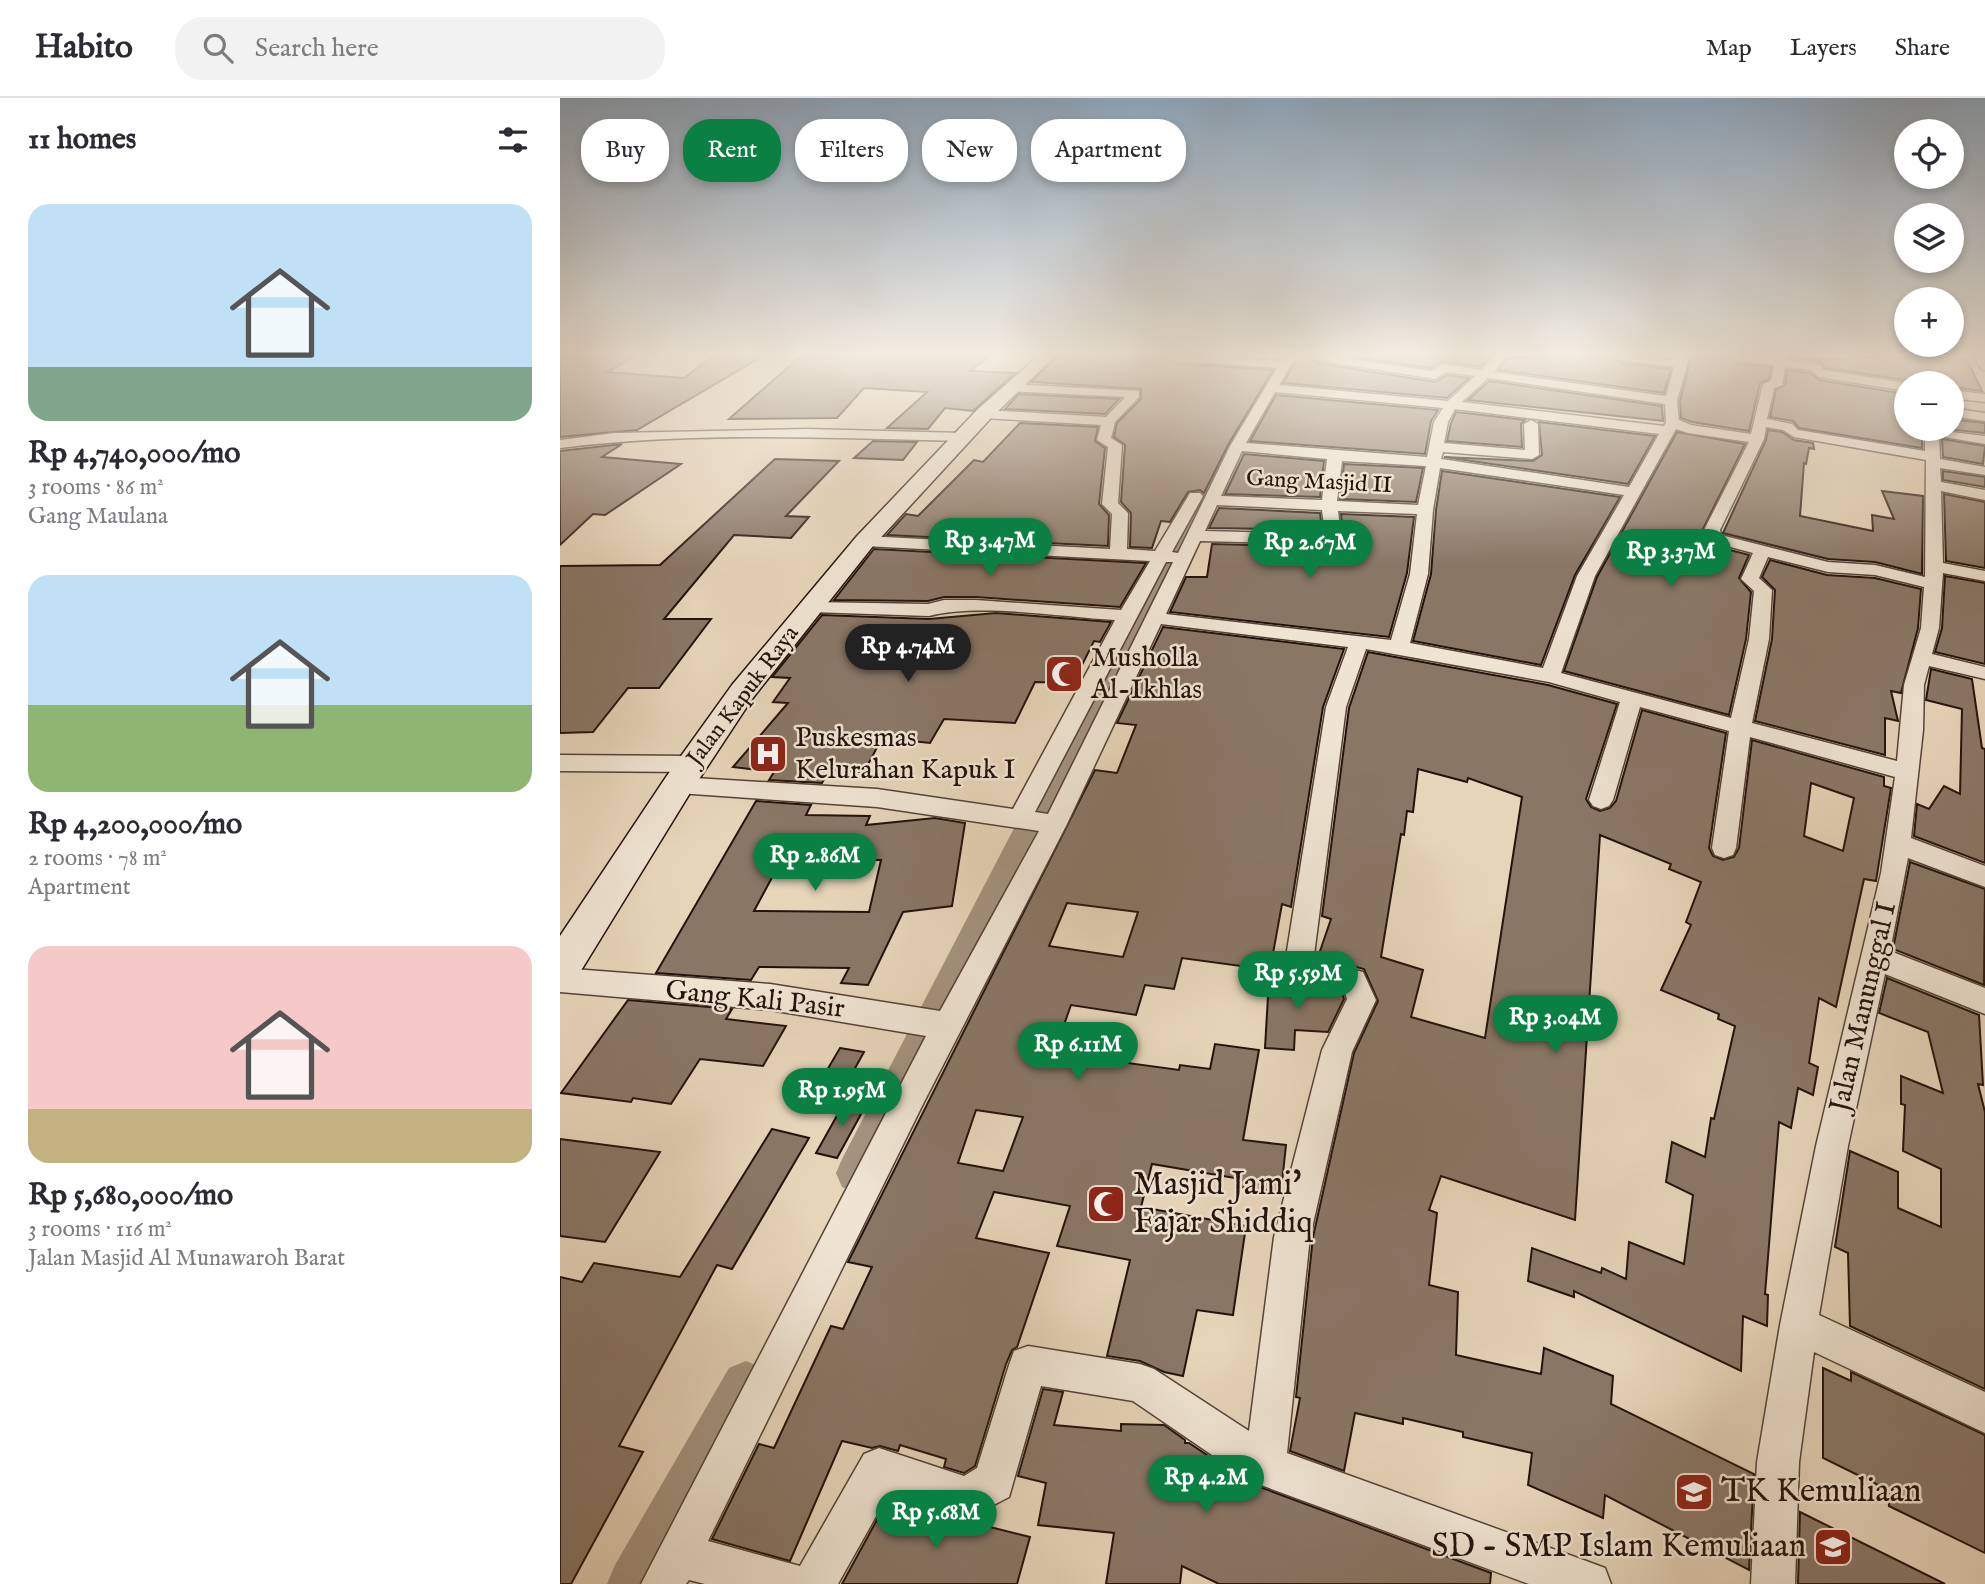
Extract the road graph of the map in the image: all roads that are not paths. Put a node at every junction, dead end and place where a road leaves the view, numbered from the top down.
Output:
1 (973, 426) edge
2 (1108, 426) edge
3 (1249, 426) edge
4 (1440, 426) edge
5 (1531, 426) edge
6 (1664, 426) edge
7 (1759, 426) edge
8 (1784, 426) edge
9 (1968, 426) edge
10 (1671, 427) junction
11 (963, 437) junction
12 (1758, 439) junction
13 (1985, 440) edge
14 (560, 443) edge
15 (1237, 446) junction
16 (1936, 446) edge
17 (1436, 447) junction
18 (1335, 456) junction
19 (1433, 464) junction
20 (1985, 471) edge
21 (1632, 492) junction
22 (1985, 495) edge
23 (1203, 498) junction
24 (1329, 505) junction
25 (1425, 510) junction
26 (1193, 536) junction
27 (865, 541) junction
28 (1762, 551) junction
29 (1118, 554) junction
30 (1172, 557) junction
31 (1935, 575) junction
32 (1985, 576) edge
33 (811, 607) junction
34 (1137, 617) junction
35 (1359, 642) junction
36 (1399, 647) junction
37 (1922, 658) junction
38 (1985, 673) edge
39 (1550, 676) junction
40 (1632, 698) junction
41 (1740, 727) junction
42 (560, 763) edge
43 (1907, 772) junction
44 (685, 774) junction
45 (1601, 800) dead end
46 (1035, 821) junction
47 (1897, 843) junction
48 (1724, 848) dead end
49 (1985, 877) edge
50 (1875, 958) junction
51 (560, 970) edge
52 (560, 980) edge
53 (1985, 1001) edge
54 (936, 1024) junction
55 (1799, 1325) junction
56 (1985, 1413) edge
57 (1265, 1466) junction
58 (671, 1570) edge
59 (789, 1584) edge
60 (814, 1584) edge
61 (1589, 1584) edge
62 (1773, 1584) edge

1 - 11 main road, Jalan Kapuk Raya
2 - 29 street
3 - 15 street
4 - 17 street
5 - 17 street
6 - 10 street
7 - 12 street
8 - 16 street
9 - 16 street
10 - 12 street
10 - 21 street
11 - 14 street
11 - 27 main road, Jalan Kapuk Raya
12 - 28 street
13 - 16 street
15 - 18 street
15 - 23 street
16 - 20 street
16 - 22 street
16 - 31 street, Jalan Manunggal I
17 - 19 street
18 - 19 street
18 - 24 street
19 - 21 street
19 - 25 street
21 - 39 street
23 - 24 street, Gang Masjid II
23 - 26 street
23 - 30 street
24 - 25 street, Gang Masjid II
24 - 26 street
25 - 36 street
26 - 30 street
27 - 29 street
27 - 33 main road, Jalan Kapuk Raya
28 - 31 street
28 - 41 street
29 - 30 street
30 - 34 street
31 - 32 street
31 - 37 street, Jalan Manunggal I
33 - 34 street
33 - 44 main road, Jalan Kapuk Raya
34 - 35 street
34 - 46 street
35 - 36 street
35 - 57 street
36 - 39 street
37 - 38 street
37 - 43 street, Jalan Manunggal I
39 - 40 street
40 - 41 street
40 - 45 street
41 - 43 street
41 - 48 street
42 - 44 street
43 - 47 street, Jalan Manunggal I
44 - 46 street
44 - 51 main road, Jalan Kapuk Raya
46 - 54 street
47 - 49 street
47 - 50 street, Jalan Manunggal I
50 - 53 street
50 - 55 street, Jalan Manunggal I
52 - 54 street, Gang Kali Pasir
54 - 58 street
55 - 56 street
55 - 62 street, Jalan Manunggal I
57 - 60 street
57 - 61 street
58 - 59 street

